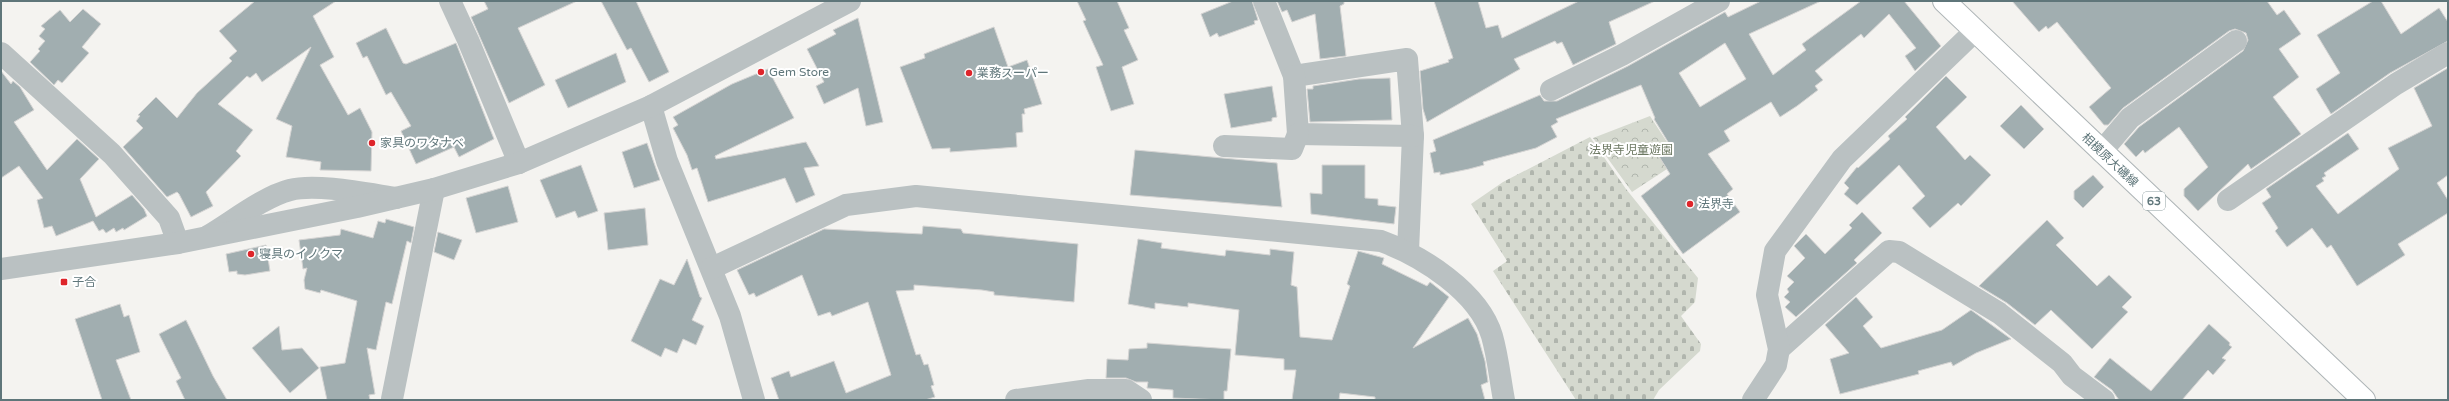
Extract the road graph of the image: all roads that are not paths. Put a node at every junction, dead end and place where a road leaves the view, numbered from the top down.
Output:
1 (450, 1) edge
2 (850, 1) edge
3 (1264, 1) edge
4 (1718, 1) edge
5 (1944, 1) edge
6 (1975, 31) junction
7 (2224, 43) dead end
8 (1, 52) edge
9 (2448, 53) edge
10 (1294, 76) junction
11 (1551, 90) dead end
12 (651, 106) junction
13 (1298, 134) junction
14 (1413, 136) junction
15 (1224, 146) dead end
16 (2101, 152) junction
17 (519, 163) junction
18 (434, 189) junction
19 (396, 198) junction
20 (2228, 200) dead end
21 (207, 237) junction
22 (178, 243) junction
23 (1408, 251) junction
24 (712, 268) junction
25 (1, 269) edge
26 (1779, 349) junction
27 (747, 378) junction
28 (392, 399) edge
29 (754, 400) edge
30 (767, 400) edge
31 (1016, 400) edge
32 (1141, 400) edge
33 (1504, 400) edge
34 (1753, 400) edge
35 (2104, 400) edge
36 (2364, 400) edge

1 - 17 street
2 - 12 street
3 - 10 street
4 - 11 street
5 - 6 main road, 相模原大磯線 / 63
6 - 16 main road, 相模原大磯線 / 63
6 - 26 street
7 - 16 street
8 - 22 street
9 - 20 street
10 - 13 street
10 - 14 street
12 - 17 street
12 - 24 street
13 - 14 street
13 - 15 street
14 - 23 street
16 - 36 main road, 相模原大磯線 / 63
17 - 18 street
18 - 19 street
18 - 28 street
19 - 21 street
19 - 21 street
21 - 22 street
22 - 25 street
23 - 24 street
23 - 33 street
24 - 27 street
26 - 34 street
26 - 35 street
27 - 29 street
27 - 30 street
31 - 32 street

